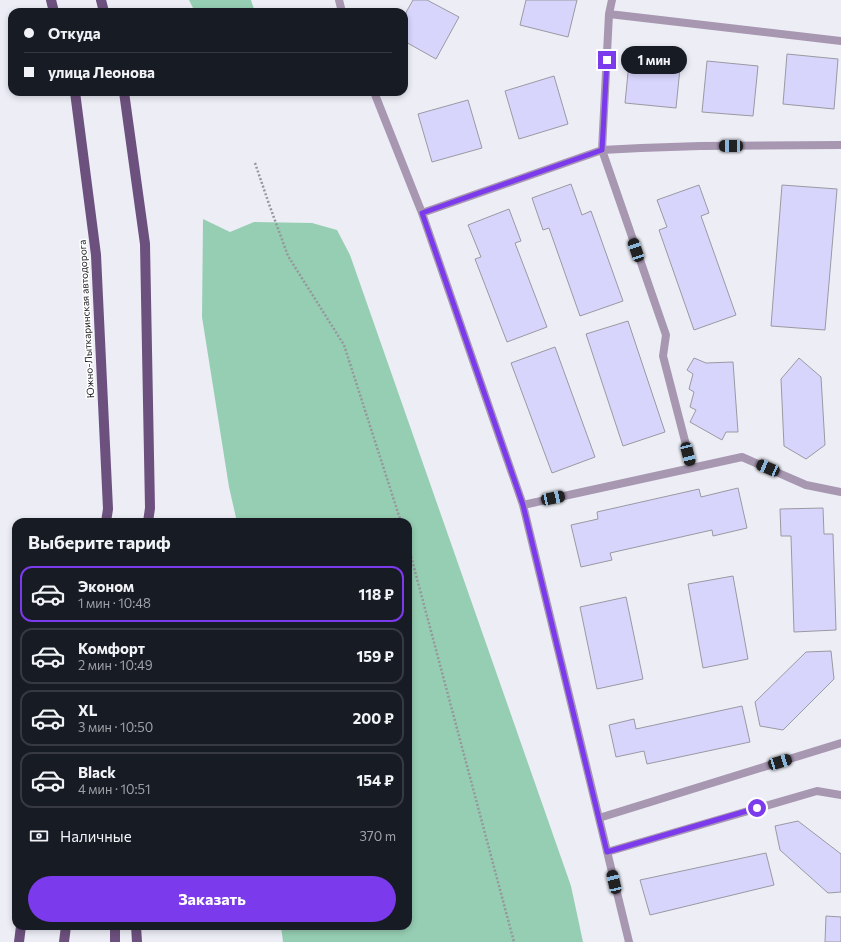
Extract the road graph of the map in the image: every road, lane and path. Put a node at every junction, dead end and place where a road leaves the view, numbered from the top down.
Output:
1 (612, 0) edge
2 (609, 14) junction
3 (841, 41) edge
4 (76, 96) edge
5 (125, 96) edge
6 (376, 96) edge
7 (841, 145) edge
8 (602, 150) junction
9 (255, 163) dead end
10 (422, 213) junction
11 (692, 468) junction
12 (841, 492) edge
13 (523, 505) junction
14 (107, 518) edge
15 (148, 518) edge
16 (400, 518) edge
17 (412, 560) edge
18 (841, 743) edge
19 (841, 795) edge
20 (599, 818) junction
21 (607, 852) junction
22 (20, 930) edge
23 (66, 930) edge
24 (115, 930) edge
25 (136, 930) edge
26 (19, 942) edge
27 (64, 942) edge
28 (114, 942) edge
29 (137, 942) edge
30 (514, 942) edge
31 (629, 942) edge

1 - 2 lane
2 - 3 lane
2 - 8 lane
4 - 14 main road, Южно-Лыткаринская автодорога
5 - 15 main road
6 - 10 lane
7 - 8 lane
8 - 10 lane
8 - 11 lane
9 - 16 path
10 - 13 lane
11 - 12 lane
11 - 13 lane
13 - 20 lane
17 - 30 path
18 - 20 lane
19 - 21 lane
20 - 21 lane
21 - 31 lane
22 - 26 main road
23 - 27 main road
24 - 28 main road
25 - 29 main road

